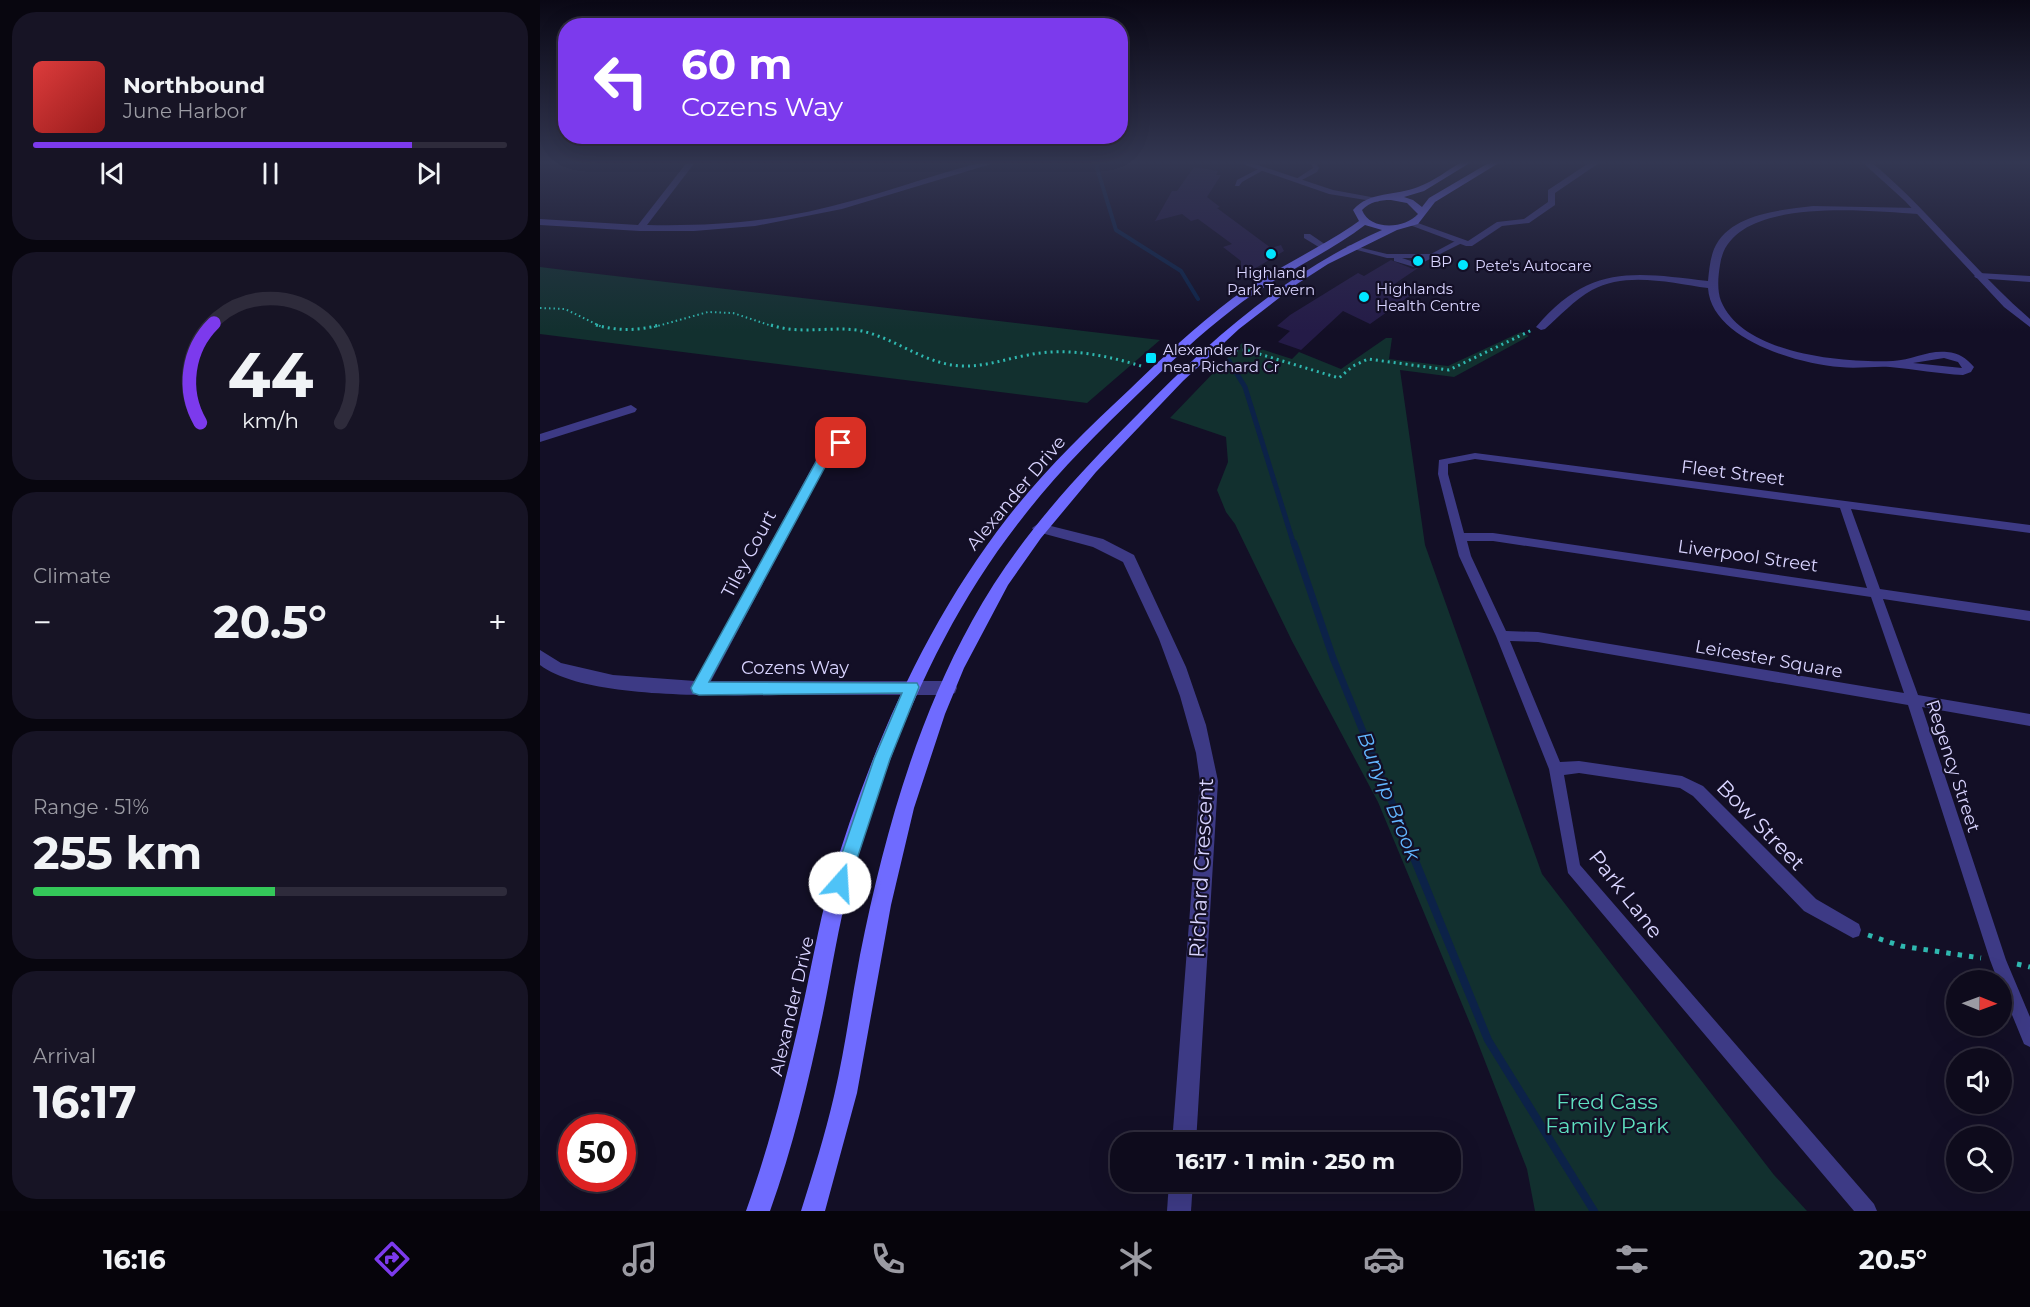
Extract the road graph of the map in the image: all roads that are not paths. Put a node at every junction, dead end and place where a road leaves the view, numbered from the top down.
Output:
1 (648, 218) edge
2 (793, 218) edge
3 (1359, 218) edge
4 (1364, 218) edge
5 (1418, 218) edge
6 (1423, 218) edge
7 (1532, 218) edge
8 (1763, 218) edge
9 (1924, 218) edge
10 (540, 222) edge
11 (1404, 226) junction
12 (640, 228) junction
13 (1307, 236) dead end
14 (1446, 236) junction
15 (1462, 241) junction
16 (1325, 247) junction
17 (1350, 247) junction
18 (1979, 276) junction
19 (2030, 279) edge
20 (1712, 285) junction
21 (2030, 324) edge
22 (1541, 327) road end
23 (1894, 364) junction
24 (631, 409) dead end
25 (540, 438) edge
26 (841, 443) dead end
27 (1443, 474) joint
28 (1844, 504) junction
29 (1039, 528) junction
30 (2030, 529) edge
31 (1460, 537) junction
32 (1875, 594) junction
33 (2030, 616) edge
34 (1502, 636) junction
35 (540, 656) edge
36 (912, 687) junction
37 (699, 688) junction
38 (949, 688) junction
39 (1913, 701) junction
40 (2030, 720) edge
41 (1556, 768) junction
42 (1853, 930) road end
43 (2030, 1038) edge
44 (1185, 1132) edge
45 (1180, 1192) edge
46 (758, 1211) edge
47 (813, 1211) edge
48 (1179, 1211) edge
49 (1867, 1211) edge

1 - 12 street
2 - 12 street
3 - 16 main road, Alexander Drive
4 - 11 main road
5 - 11 main road
6 - 14 street
7 - 15 street
8 - 20 street
9 - 18 street
10 - 12 street
11 - 14 street
11 - 17 main road
13 - 16 lane
14 - 15 street
15 - 17 lane
16 - 36 main road, Alexander Drive
17 - 29 main road
18 - 19 street
18 - 21 street
20 - 22 street
20 - 23 street
23 - 23 street
24 - 25 street
26 - 37 street, Tiley Court
27 - 28 lane, Fleet Street
27 - 31 lane, Park Lane
28 - 30 lane, Fleet Street
28 - 32 lane, Regency Street
29 - 38 main road
29 - 44 street, Richard Crescent
31 - 32 lane, Liverpool Street
31 - 34 lane, Park Lane
32 - 33 lane, Liverpool Street
32 - 39 lane, Regency Street
34 - 39 lane, Leicester Square
34 - 41 lane, Park Lane
35 - 37 street, Cozens Way
36 - 37 street, Cozens Way
36 - 38 street, Cozens Way
36 - 46 main road, Alexander Drive
38 - 47 main road
39 - 40 lane, Leicester Square
39 - 43 lane, Regency Street
41 - 42 lane, Bow Street
41 - 49 lane, Park Lane
45 - 48 street

